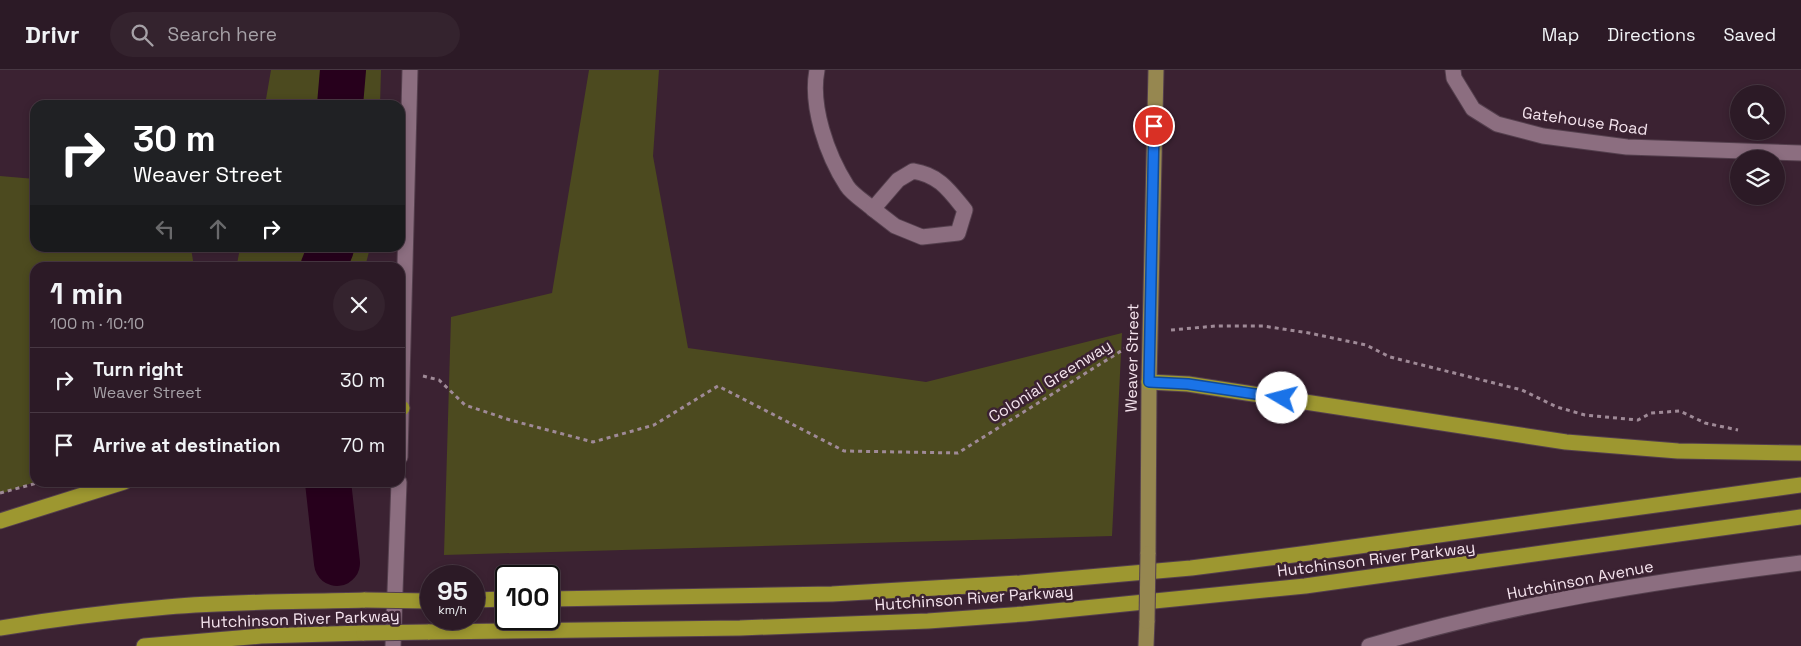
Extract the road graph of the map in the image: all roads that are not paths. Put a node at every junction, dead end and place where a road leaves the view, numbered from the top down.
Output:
1 (410, 70) edge
2 (817, 70) edge
3 (1156, 70) edge
4 (1453, 70) edge
5 (1801, 153) edge
6 (873, 209) junction
7 (405, 262) edge
8 (1149, 382) junction
9 (1801, 453) edge
10 (1801, 485) edge
11 (108, 487) edge
12 (399, 487) edge
13 (1801, 517) edge
14 (0, 521) edge
15 (1801, 563) edge
16 (560, 599) edge
17 (420, 600) edge
18 (0, 628) edge
19 (144, 646) edge
20 (393, 646) edge
21 (1146, 646) edge
22 (1369, 646) edge

1 - 7 street
2 - 6 street
3 - 8 main road, Weaver Street
4 - 5 street, Gatehouse Road
6 - 6 street
8 - 9 highway
8 - 21 main road, Weaver Street, bridge
10 - 16 highway, Hutchinson River Parkway
11 - 14 highway
12 - 20 street
13 - 19 highway, Hutchinson River Parkway, bridge
15 - 22 street, Hutchinson Avenue
17 - 18 highway, Hutchinson River Parkway, bridge

